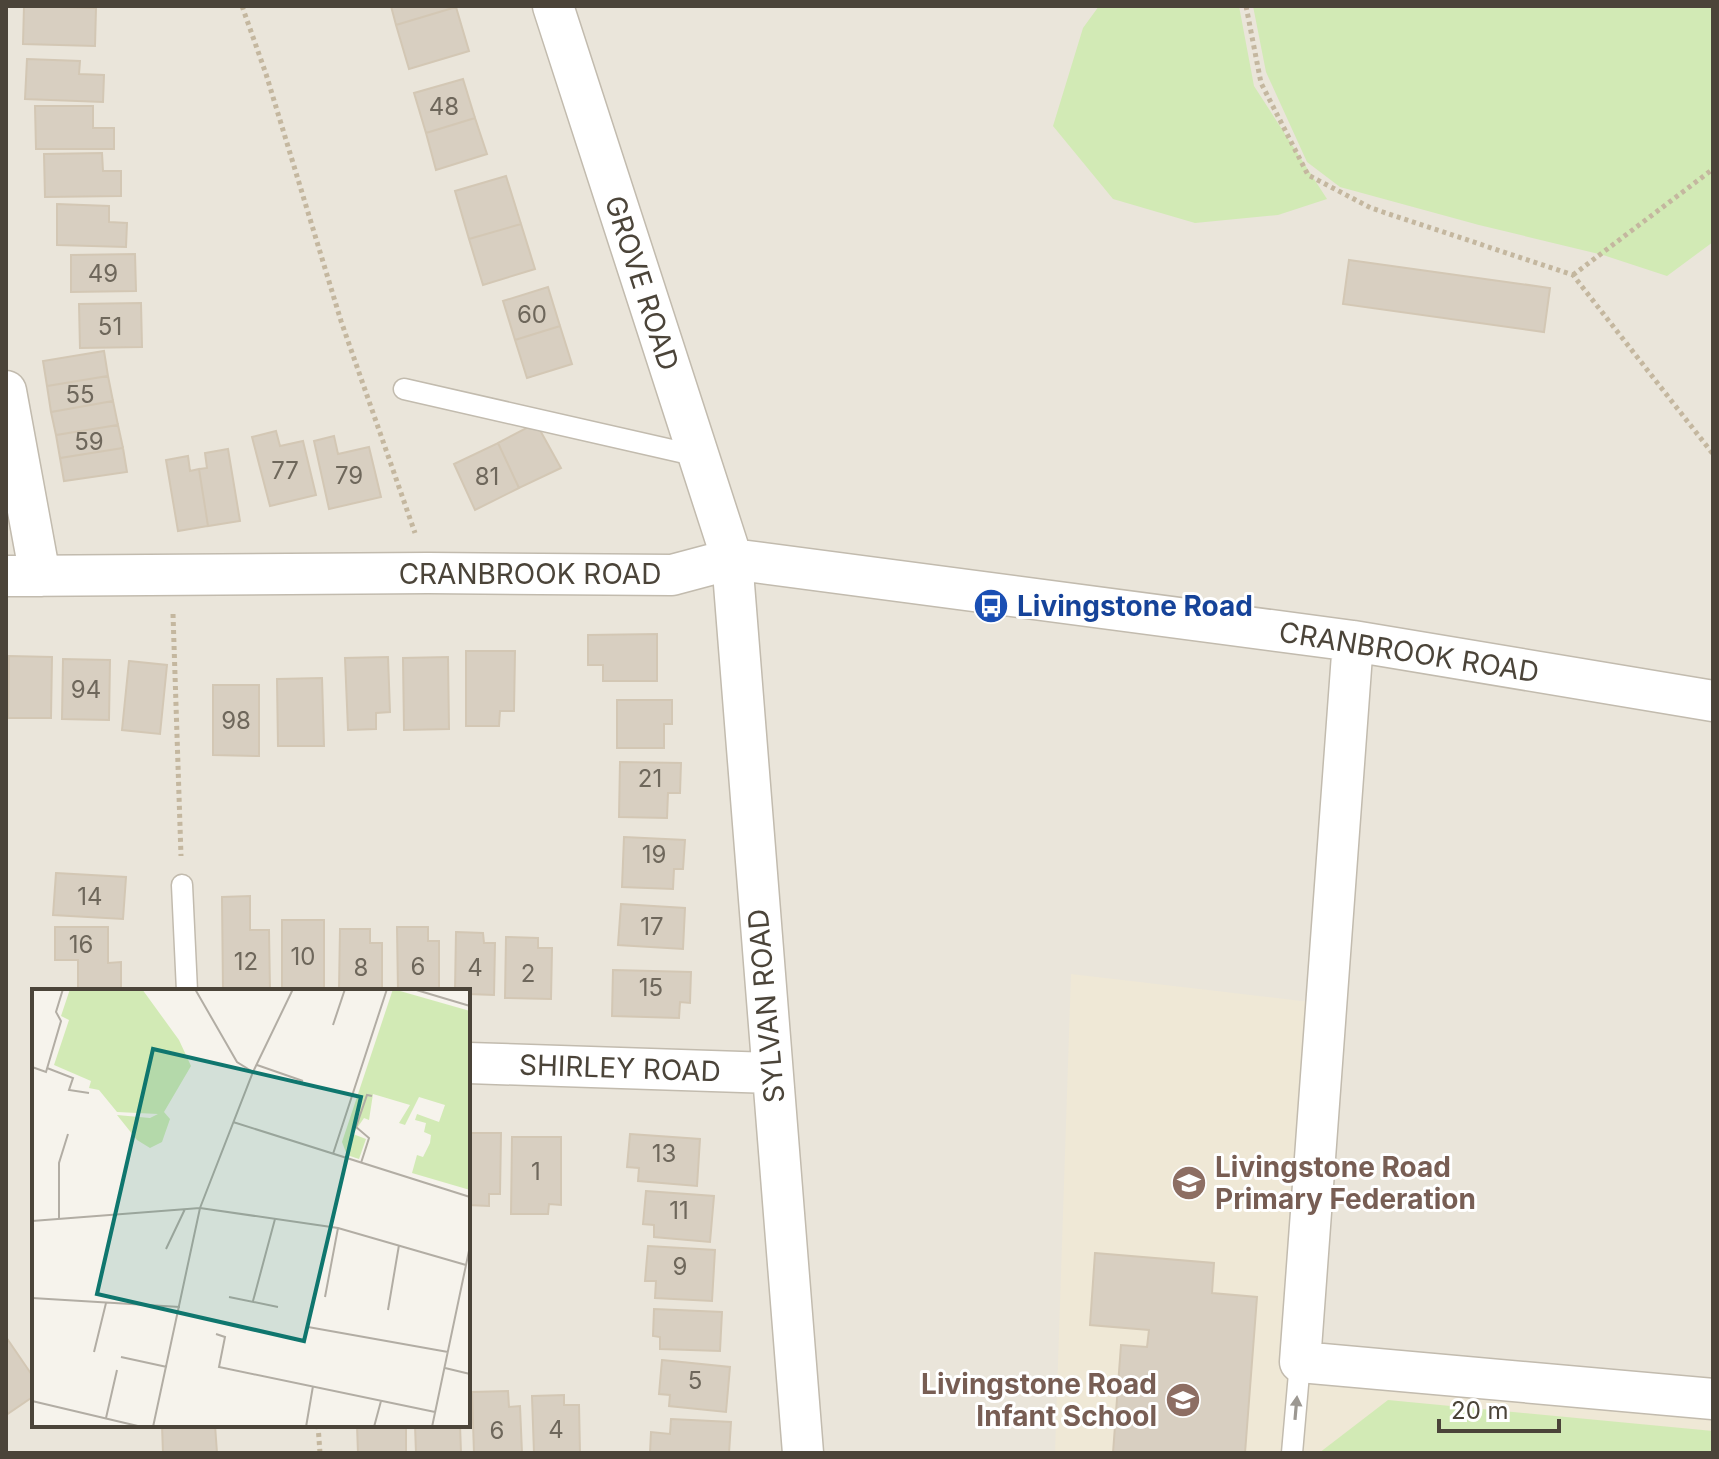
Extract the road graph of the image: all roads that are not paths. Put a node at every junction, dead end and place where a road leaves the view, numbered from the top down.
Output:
1 (553, 6) edge
2 (404, 389) dead end
3 (6, 391) edge
4 (698, 456) junction
5 (732, 559) junction
6 (23, 576) edge
7 (1353, 641) junction
8 (1713, 701) edge
9 (182, 885) road end
10 (187, 989) edge
11 (470, 1063) edge
12 (772, 1073) junction
13 (1300, 1362) junction
14 (1713, 1399) edge
15 (803, 1453) edge
16 (1292, 1453) edge

1 - 4 street, GROVE ROAD
2 - 4 lane
3 - 6 street
4 - 5 street, GROVE ROAD
5 - 6 street, CRANBROOK ROAD
5 - 7 street, CRANBROOK ROAD
5 - 12 street, SYLVAN ROAD
7 - 8 street, CRANBROOK ROAD
7 - 13 street
9 - 10 lane
11 - 12 street, SHIRLEY ROAD
12 - 15 street, SYLVAN ROAD
13 - 14 street
16 -> 13 lane

